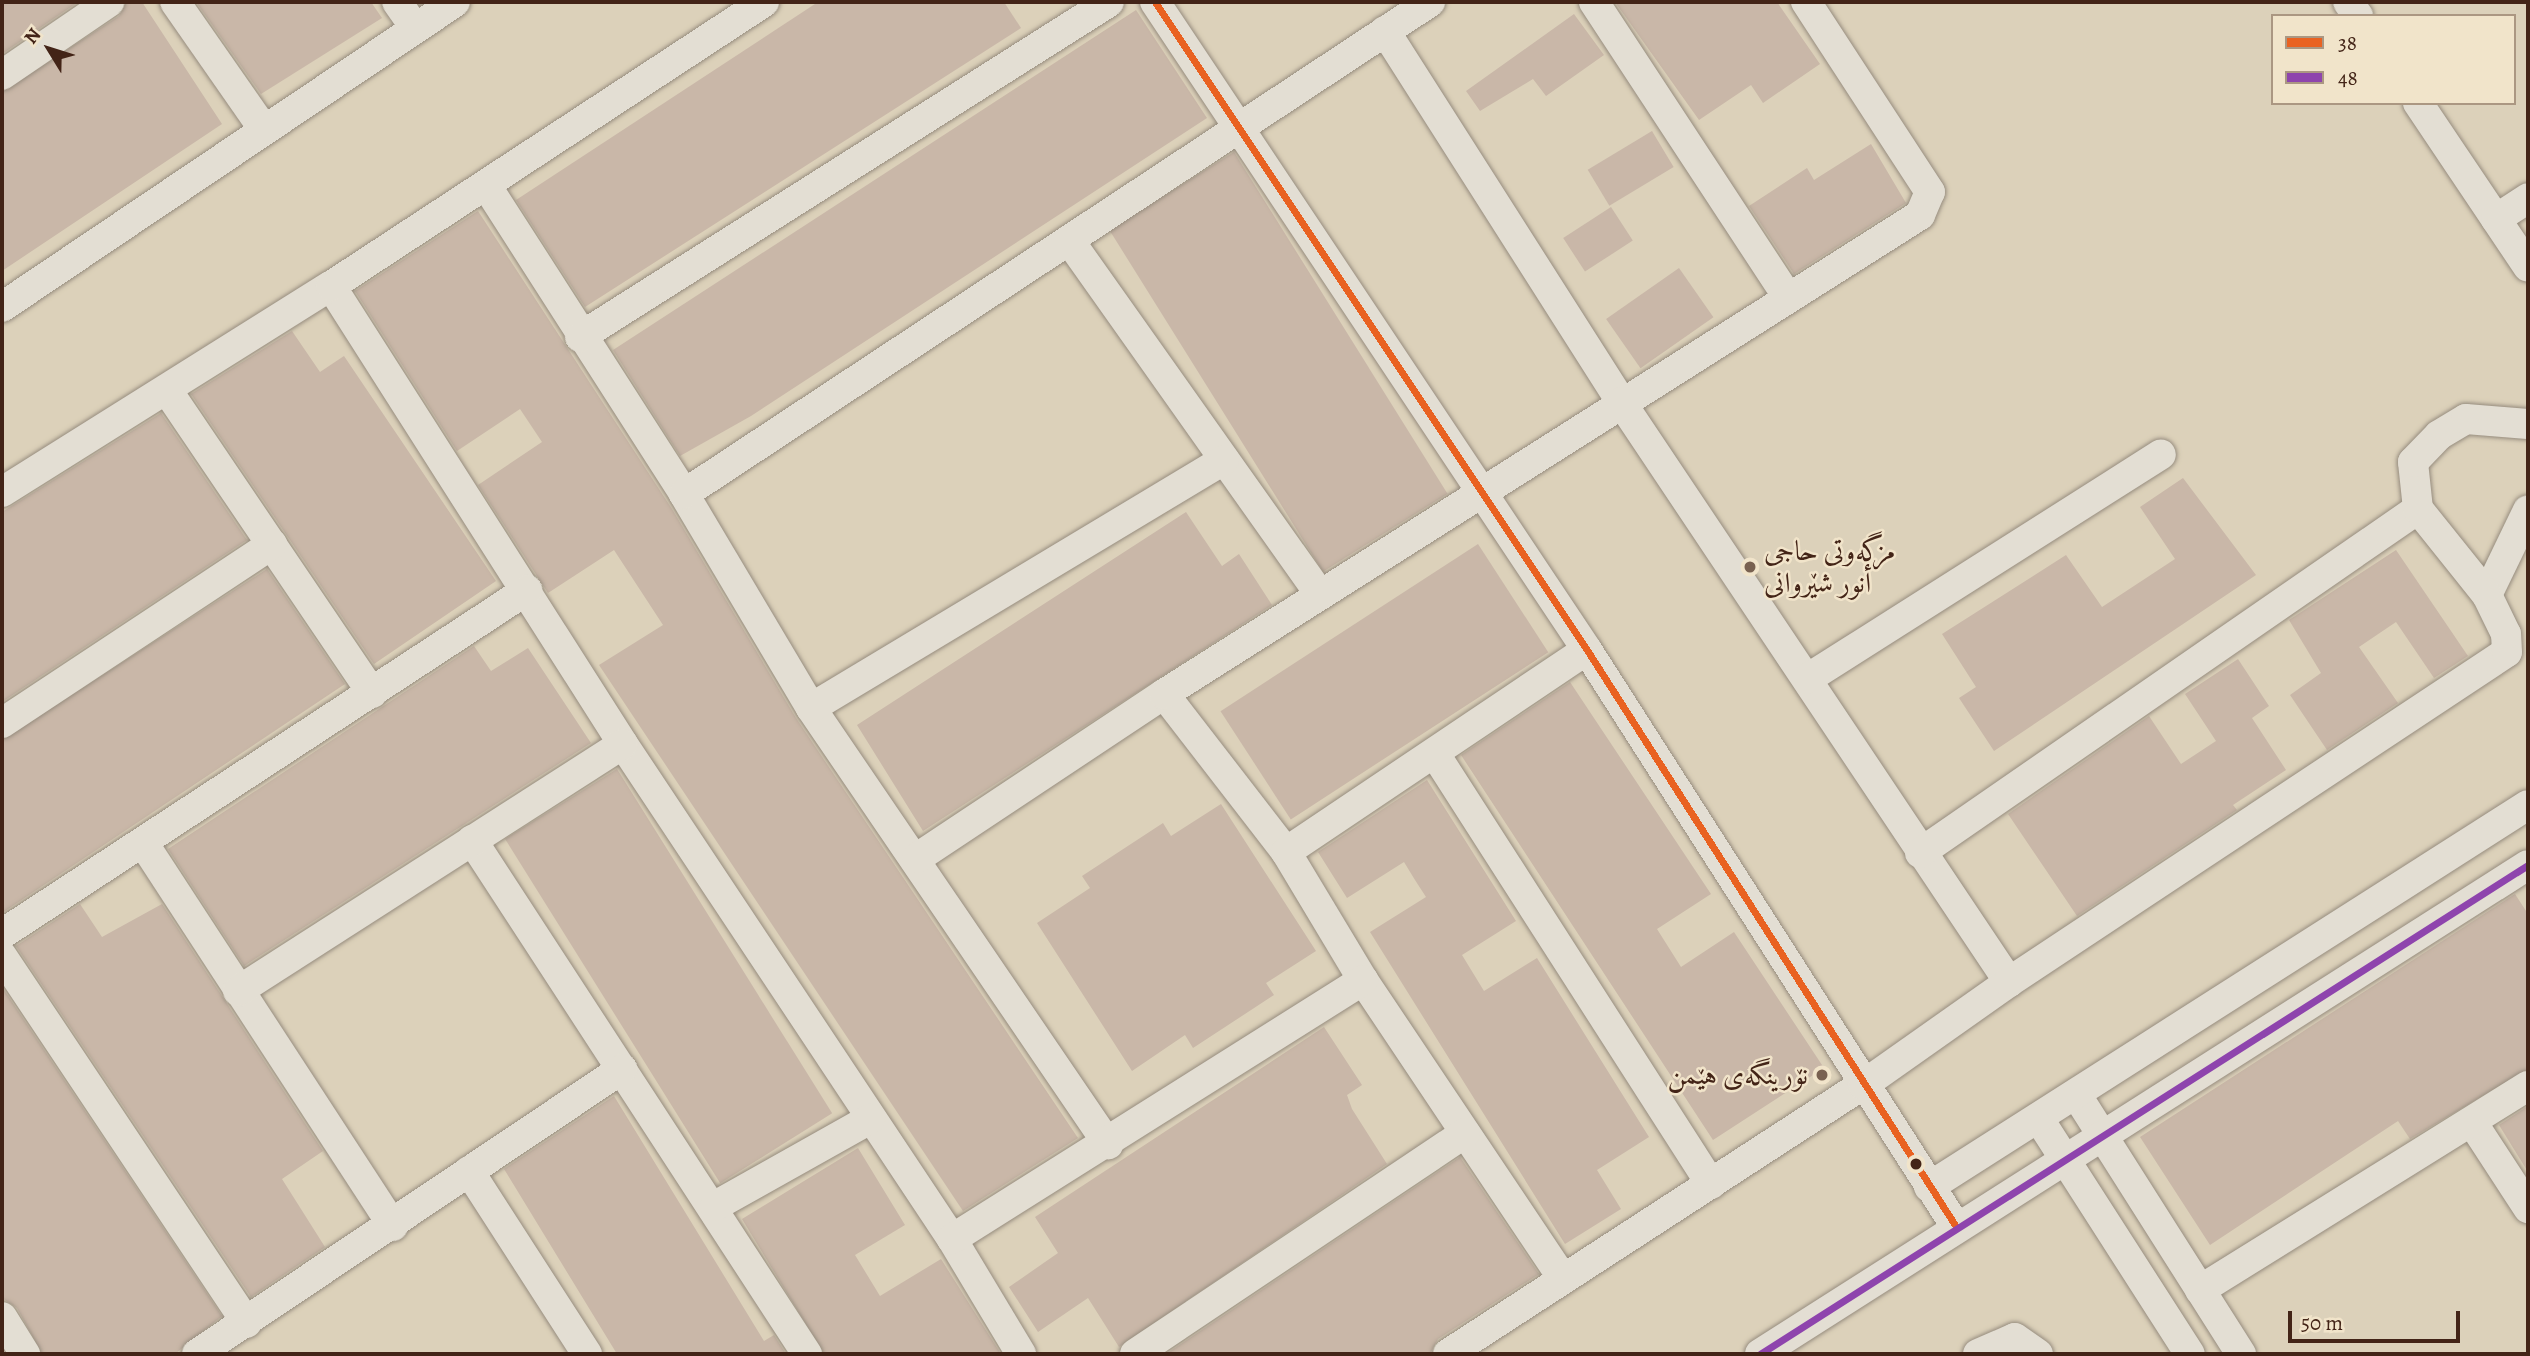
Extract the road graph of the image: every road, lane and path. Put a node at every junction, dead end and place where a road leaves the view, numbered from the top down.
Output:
1 (109, 2) edge
2 (175, 2) edge
3 (397, 2) edge
4 (455, 2) edge
5 (764, 2) edge
6 (1109, 2) edge
7 (1155, 2) edge
8 (1430, 2) edge
9 (1594, 2) edge
10 (1805, 2) edge
11 (415, 28) junction
12 (1385, 31) junction
13 (2, 75) edge
14 (2419, 105) edge
15 (1240, 124) junction
16 (263, 128) junction
17 (486, 185) junction
18 (2528, 198) edge
19 (2496, 219) junction
20 (1069, 240) junction
21 (2528, 267) edge
22 (331, 286) junction
23 (1787, 296) junction
24 (2, 307) edge
25 (580, 337) junction
26 (167, 390) junction
27 (1621, 402) junction
28 (2528, 424) edge
29 (2161, 454) dead end
30 (1224, 460) junction
31 (2, 492) edge
32 (1481, 492) junction
33 (684, 494) junction
34 (2418, 509) junction
35 (2528, 510) edge
36 (272, 544) junction
37 (527, 590) junction
38 (1320, 595) junction
39 (2487, 595) junction
40 (1587, 650) junction
41 (1807, 680) junction
42 (372, 693) junction
43 (1164, 694) junction
44 (811, 708) junction
45 (2, 723) edge
46 (624, 744) junction
47 (1435, 754) junction
48 (2528, 805) edge
49 (472, 840) junction
50 (144, 844) junction
51 (1286, 852) junction
52 (1920, 853) junction
53 (917, 858) junction
54 (2526, 872) edge
55 (2, 934) edge
56 (2, 956) edge
57 (1363, 980) junction
58 (2009, 982) junction
59 (238, 991) junction
60 (622, 1069) junction
61 (1863, 1085) junction
62 (2528, 1086) edge
63 (2076, 1094) junction
64 (870, 1118) junction
65 (2039, 1119) junction
66 (2472, 1122) junction
67 (1465, 1133) junction
68 (2104, 1140) junction
69 (1108, 1144) junction
70 (2065, 1162) junction
71 (469, 1171) junction
72 (1711, 1184) junction
73 (1929, 1186) junction
74 (715, 1206) junction
75 (2528, 1208) edge
76 (393, 1226) junction
77 (1956, 1228) junction
78 (952, 1239) junction
79 (1563, 1279) junction
80 (2200, 1290) junction
81 (2, 1317) edge
82 (247, 1323) junction
83 (25, 1354) edge
84 (197, 1354) edge
85 (587, 1354) edge
86 (807, 1354) edge
87 (1021, 1354) edge
88 (1135, 1354) edge
89 (1448, 1354) edge
90 (1760, 1354) edge
91 (1979, 1354) edge
92 (2038, 1354) edge
93 (2190, 1354) edge
94 (2241, 1354) edge

1 - 13 street
2 - 16 street
3 - 11 street
4 - 11 street
5 - 17 street
6 - 25 street
7 - 15 street
8 - 12 street
9 - 23 street
10 - 23 street
11 - 16 street
12 - 15 street
12 - 27 street
14 - 19 street
15 - 20 street
15 - 32 street
16 - 24 street
17 - 22 street
17 - 25 street
18 - 19 street
19 - 21 street
20 - 30 street
20 - 33 street
22 - 26 street
22 - 37 street
23 - 27 street
25 - 33 street
26 - 31 street
26 - 36 street
27 - 32 street
27 - 41 street
28 - 34 street
29 - 41 street
30 - 38 street
30 - 44 street
32 - 38 street
32 - 40 street
33 - 44 street
34 - 39 street
34 - 52 street
35 - 39 street
36 - 42 street
36 - 45 street
37 - 42 street
37 - 46 street
38 - 43 street
39 - 58 street
40 - 47 street
40 - 61 street
41 - 52 street
42 - 50 street
43 - 51 street
43 - 53 street
44 - 53 street
46 - 49 street
46 - 64 street
47 - 51 street
47 - 72 street
48 - 63 street
49 - 59 street
49 - 60 street
50 - 55 street
50 - 59 street
51 - 57 street
52 - 58 street
53 - 69 street
54 - 68 street
56 - 82 street
57 - 67 street
57 - 69 street
58 - 61 street
59 - 76 street
60 - 71 street
60 - 74 street
61 - 72 street
61 - 73 street
62 - 66 street
63 - 65 street
63 - 68 street
64 - 74 street
64 - 78 street
65 - 70 street
65 - 73 street
66 - 75 street
66 - 80 street
67 - 79 street
67 - 88 street
68 - 70 street
68 - 80 street
69 - 78 street
70 - 77 street
70 - 93 street
71 - 76 street
71 - 85 street
72 - 79 street
73 - 77 street
74 - 86 street
76 - 82 street
77 - 90 street
78 - 87 street
79 - 89 street
80 - 94 street
81 - 83 street
82 - 84 street
91 - 92 street

